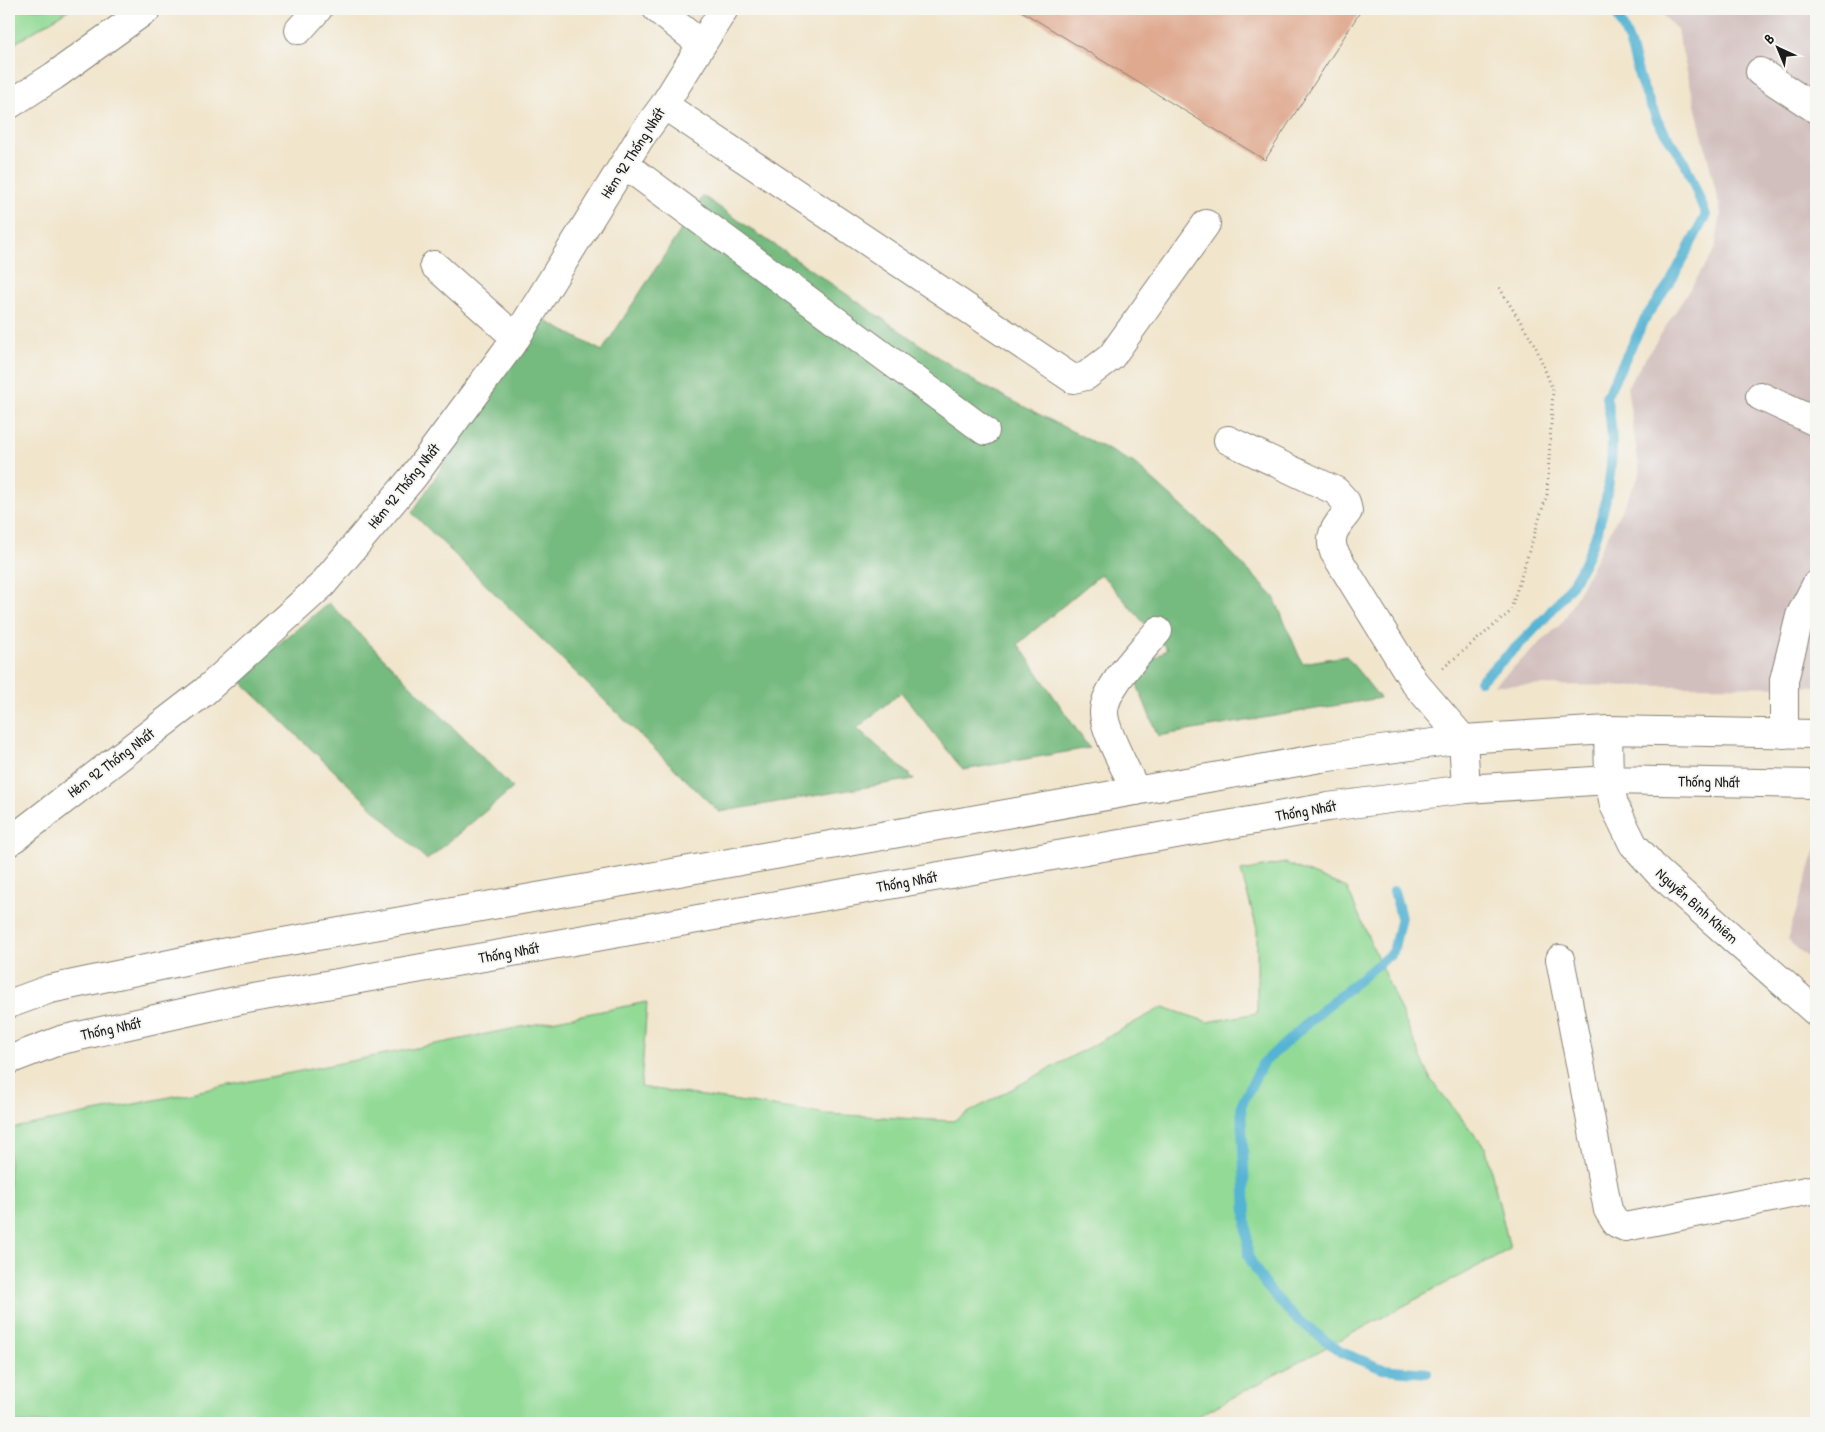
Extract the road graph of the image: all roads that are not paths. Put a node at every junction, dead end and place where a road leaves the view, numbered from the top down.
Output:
1 (147, 9) edge
2 (318, 9) edge
3 (657, 9) edge
4 (724, 9) edge
5 (299, 30) dead end
6 (702, 44) junction
7 (1760, 72) dead end
8 (9, 105) edge
9 (664, 105) junction
10 (1816, 109) edge
11 (624, 164) junction
12 (1206, 224) dead end
13 (434, 266) dead end
14 (516, 338) junction
15 (1760, 396) dead end
16 (1816, 422) edge
17 (985, 432) dead end
18 (1228, 440) dead end
19 (1816, 585) edge
20 (1158, 631) dead end
21 (1608, 730) junction
22 (1784, 734) junction
23 (1816, 734) edge
24 (1463, 739) junction
25 (1608, 780) junction
26 (1816, 784) edge
27 (1466, 789) junction
28 (1136, 791) junction
29 (9, 842) edge
30 (1560, 958) dead end
31 (9, 1004) edge
32 (1816, 1012) edge
33 (9, 1060) edge
34 (1816, 1189) edge

1 - 8 main road
2 - 5 main road
3 - 6 main road
4 - 6 main road, Hẻm 92 Thống Nhất
6 - 9 main road, Hẻm 92 Thống Nhất
7 - 10 main road
9 - 11 main road, Hẻm 92 Thống Nhất
9 - 12 main road
11 - 14 main road, Hẻm 92 Thống Nhất
11 - 17 main road
13 - 14 main road
14 - 29 main road, Hẻm 92 Thống Nhất
15 - 16 main road
18 - 24 main road
19 - 22 main road
20 - 28 main road
21 - 22 main road
21 - 24 main road
21 - 25 main road, Nguyễn Bỉnh Khiêm
22 - 23 main road
24 - 27 main road
24 - 28 main road
25 - 26 main road, Thống Nhất
25 - 27 main road, Thống Nhất
25 - 32 main road, Nguyễn Bỉnh Khiêm
27 - 33 main road, Thống Nhất
28 - 31 main road
30 - 34 main road

